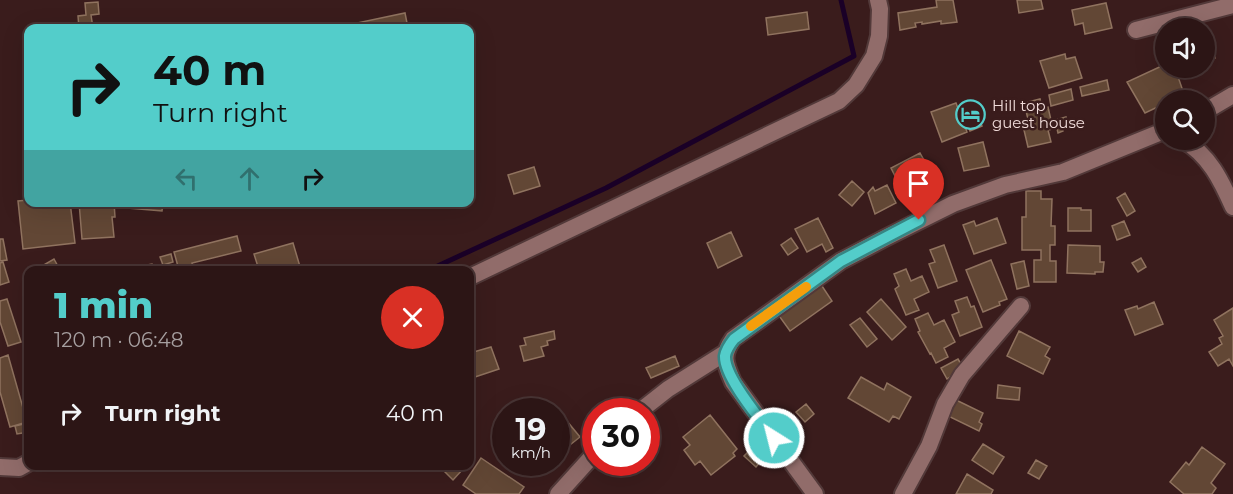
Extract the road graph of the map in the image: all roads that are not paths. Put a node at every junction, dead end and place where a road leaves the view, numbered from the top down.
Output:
1 (878, 0) edge
2 (1233, 5) edge
3 (1136, 30) dead end
4 (1233, 95) edge
5 (1215, 106) edge
6 (1155, 134) edge
7 (1198, 150) edge
8 (1232, 200) edge
9 (474, 275) edge
10 (1021, 306) dead end
11 (725, 353) junction
12 (657, 398) edge
13 (24, 465) edge
14 (0, 467) edge
15 (582, 467) edge
16 (558, 494) edge
17 (815, 494) edge
18 (903, 494) edge

1 - 9 street
2 - 3 street
4 - 5 street
6 - 11 street
7 - 8 street
10 - 18 street
11 - 12 street
11 - 17 street
13 - 14 street
15 - 16 street

